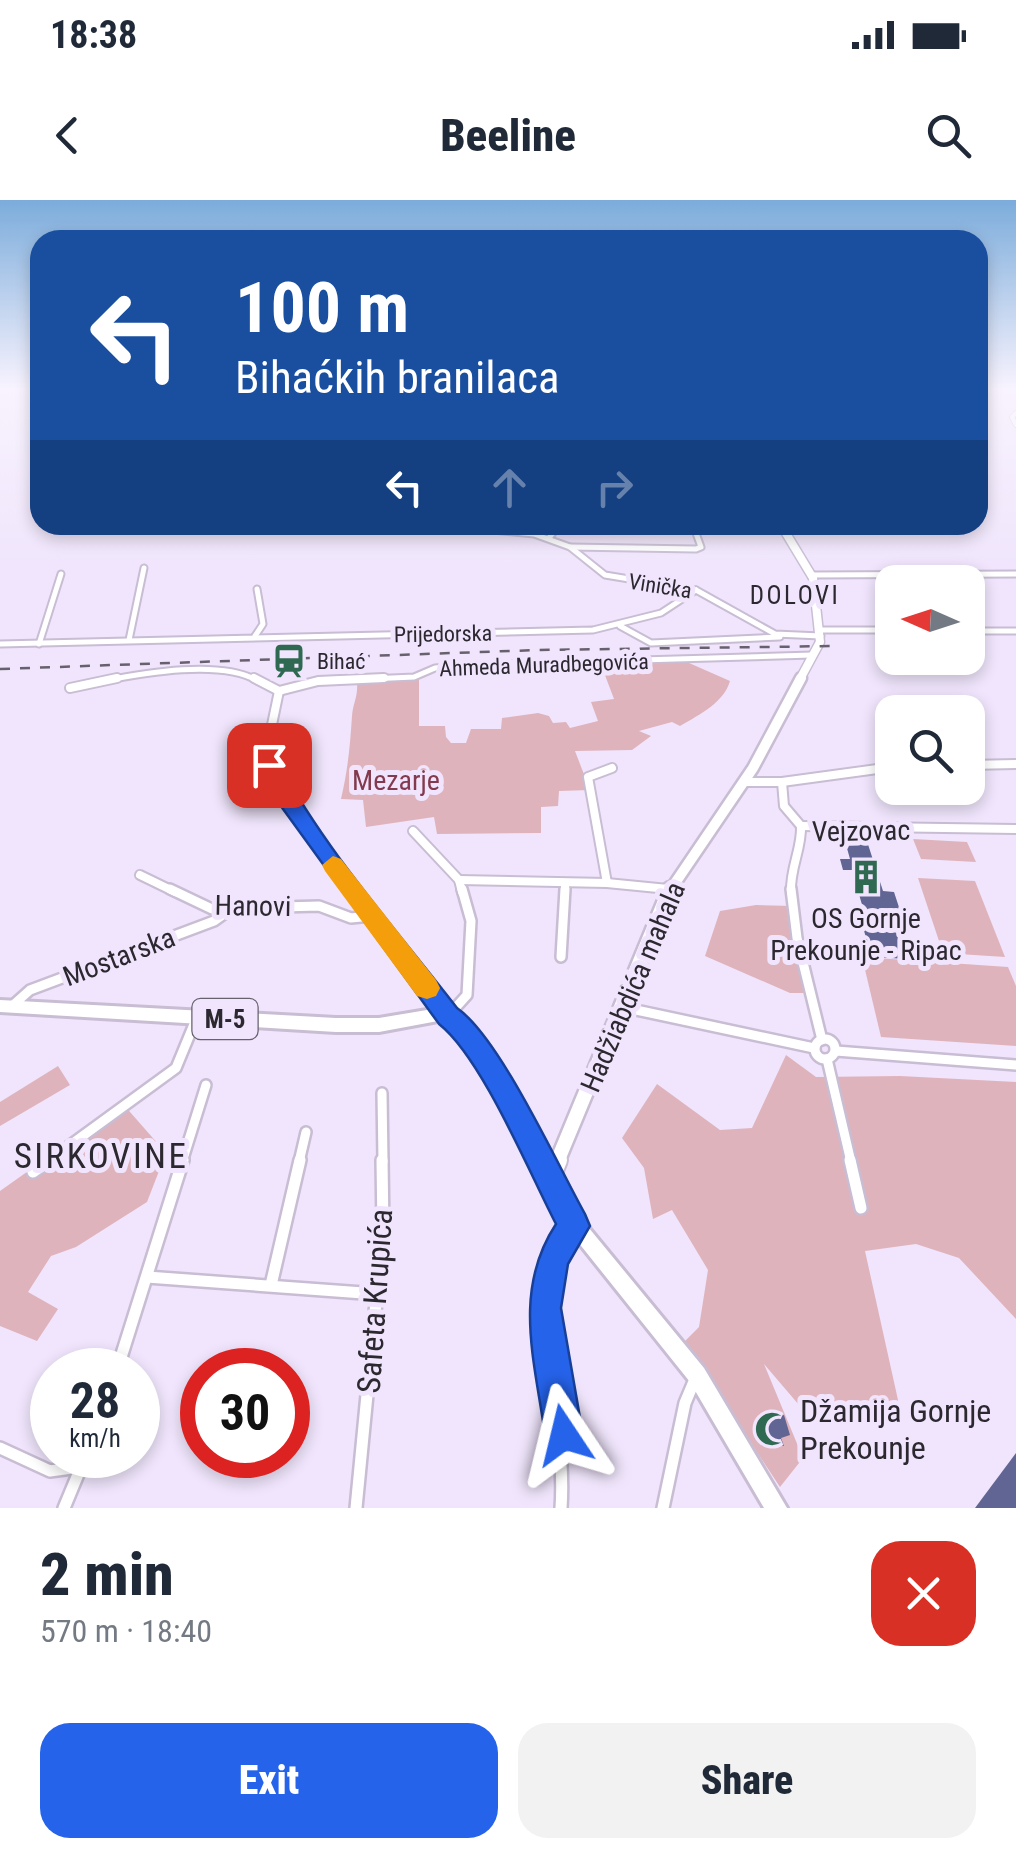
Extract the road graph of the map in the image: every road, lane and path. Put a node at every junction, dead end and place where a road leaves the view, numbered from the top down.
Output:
1 (538, 535) edge
2 (551, 535) edge
3 (696, 535) edge
4 (787, 535) edge
5 (549, 538) junction
6 (570, 547) junction
7 (144, 568) dead end
8 (62, 574) dead end
9 (1016, 574) edge
10 (812, 575) junction
11 (257, 589) dead end
12 (696, 590) junction
13 (620, 626) junction
14 (985, 631) edge
15 (1016, 632) edge
16 (875, 633) edge
17 (256, 636) junction
18 (783, 636) junction
19 (128, 640) junction
20 (818, 641) junction
21 (0, 644) edge
22 (39, 644) junction
23 (70, 688) dead end
24 (279, 691) junction
25 (1016, 764) edge
26 (985, 765) edge
27 (612, 768) dead end
28 (875, 770) edge
29 (744, 782) junction
30 (782, 782) junction
31 (801, 826) junction
32 (1016, 829) edge
33 (413, 831) dead end
34 (140, 874) dead end
35 (458, 880) junction
36 (565, 883) junction
37 (607, 883) junction
38 (670, 889) junction
39 (228, 910) junction
40 (371, 916) junction
41 (561, 957) dead end
42 (6, 1006) edge
43 (622, 1007) junction
44 (448, 1016) junction
45 (197, 1017) junction
46 (818, 1044) junction
47 (831, 1055) junction
48 (1016, 1065) edge
49 (206, 1086) dead end
50 (382, 1093) dead end
51 (306, 1132) dead end
52 (33, 1172) dead end
53 (550, 1182) junction
54 (861, 1208) dead end
55 (574, 1226) junction
56 (147, 1276) junction
57 (271, 1285) junction
58 (377, 1294) junction
59 (124, 1348) edge
60 (697, 1375) junction
61 (0, 1448) edge
62 (30, 1461) edge
63 (76, 1478) edge
64 (64, 1508) edge
65 (356, 1508) edge
66 (561, 1508) edge
67 (663, 1508) edge
68 (776, 1508) edge

1 - 5 street, Vinička
2 - 5 street
3 - 6 street
4 - 10 street
5 - 6 street, Vinička
6 - 12 street, Vinička
7 - 19 street
8 - 22 street
9 - 10 street
10 - 20 street
11 - 17 street
12 - 13 street, Prijedorska
12 - 18 street, Vinička
13 - 17 street, Prijedorska
13 - 18 street
14 - 15 street
16 - 20 street
17 - 19 street, Prijedorska
18 - 20 street, Vinička
19 - 22 street, Prijedorska
20 - 24 street, Ahmeda Muradbegovića
20 - 29 street, Hadžiabdića mahala
21 - 22 street, Prijedorska
23 - 24 street
24 - 40 street
25 - 26 street
27 - 37 street
28 - 30 street
29 - 30 street
29 - 38 street, Hadžiabdića mahala
30 - 31 street
31 - 32 street, Vejzovac
31 - 46 street, Vejzovac
33 - 35 street
34 - 39 street, Hanovi
35 - 36 street
35 - 44 street
36 - 37 street
36 - 41 street
37 - 38 street
38 - 43 street, Hadžiabdića mahala
39 - 40 street, Hanovi
39 - 42 street, Mostarska
40 - 44 street
42 - 45 main road, M-5
43 - 46 street
43 - 53 street, Hadžiabdića mahala
44 - 45 main road, M-5
44 - 53 main road
45 - 52 street
46 - 47 street
46 - 47 street
47 - 48 street
47 - 54 street
49 - 56 street
50 - 58 street, Safeta Krupića
51 - 57 street
53 - 55 main road
55 - 60 main road
55 - 66 street
56 - 57 street
56 - 59 street
57 - 58 street
58 - 65 street, Safeta Krupića
60 - 67 street
60 - 68 main road
61 - 62 street
63 - 64 street

